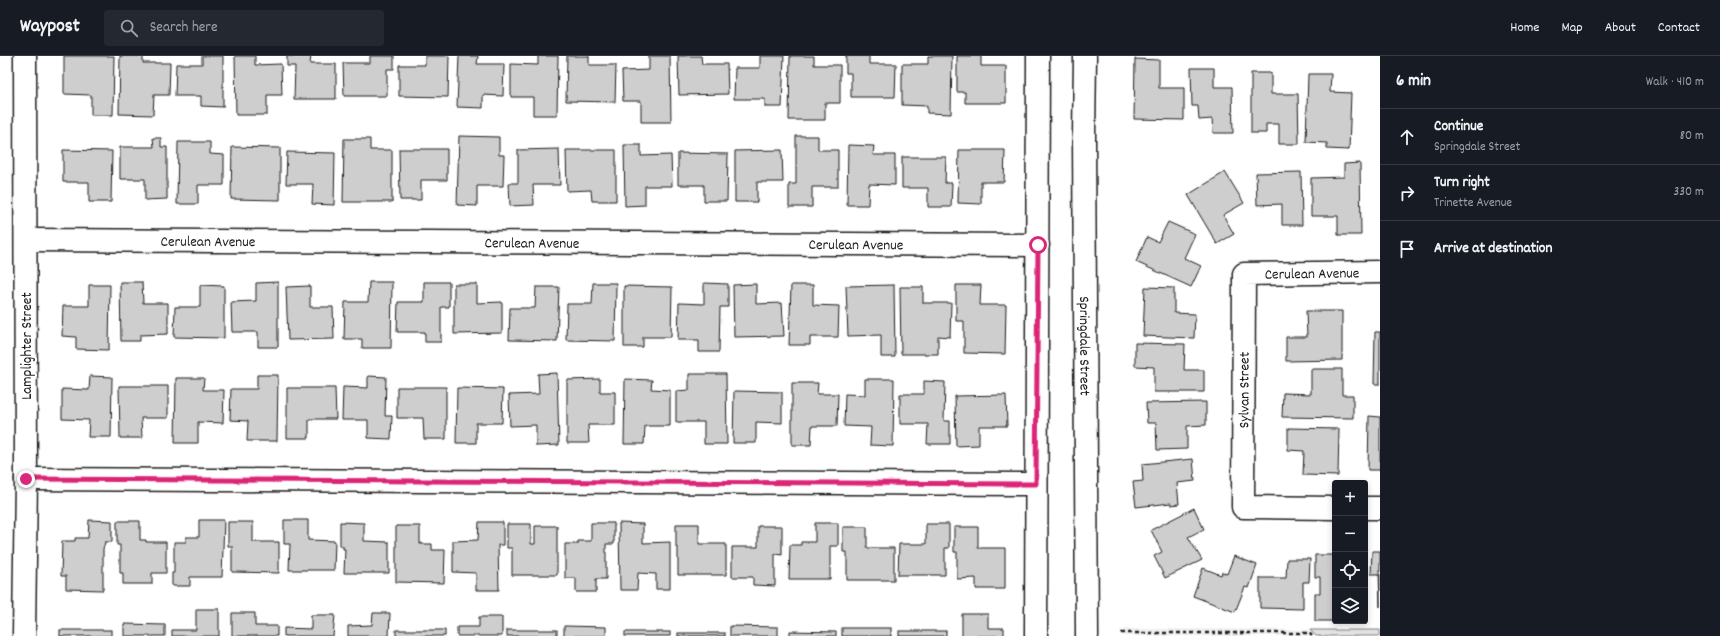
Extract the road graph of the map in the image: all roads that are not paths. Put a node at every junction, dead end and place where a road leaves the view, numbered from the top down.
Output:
1 (25, 56) edge
2 (1038, 56) edge
3 (1085, 56) edge
4 (26, 240) junction
5 (1038, 245) junction
6 (1380, 272) edge
7 (1244, 274) joint
8 (26, 479) junction
9 (1036, 484) junction
10 (1332, 508) edge
11 (1368, 508) edge
12 (1380, 508) edge
13 (24, 636) edge
14 (1036, 636) edge
15 (1087, 636) edge

1 - 4 street, Lamplighter Street
2 - 5 street
3 - 15 street, Springdale Street
4 - 5 street, Cerulean Avenue
4 - 8 street, Lamplighter Street
5 - 9 street
6 - 7 street, Cerulean Avenue
7 - 10 street, Sylvan Street
8 - 9 street
8 - 13 street, Lamplighter Street
9 - 14 street
11 - 12 street

